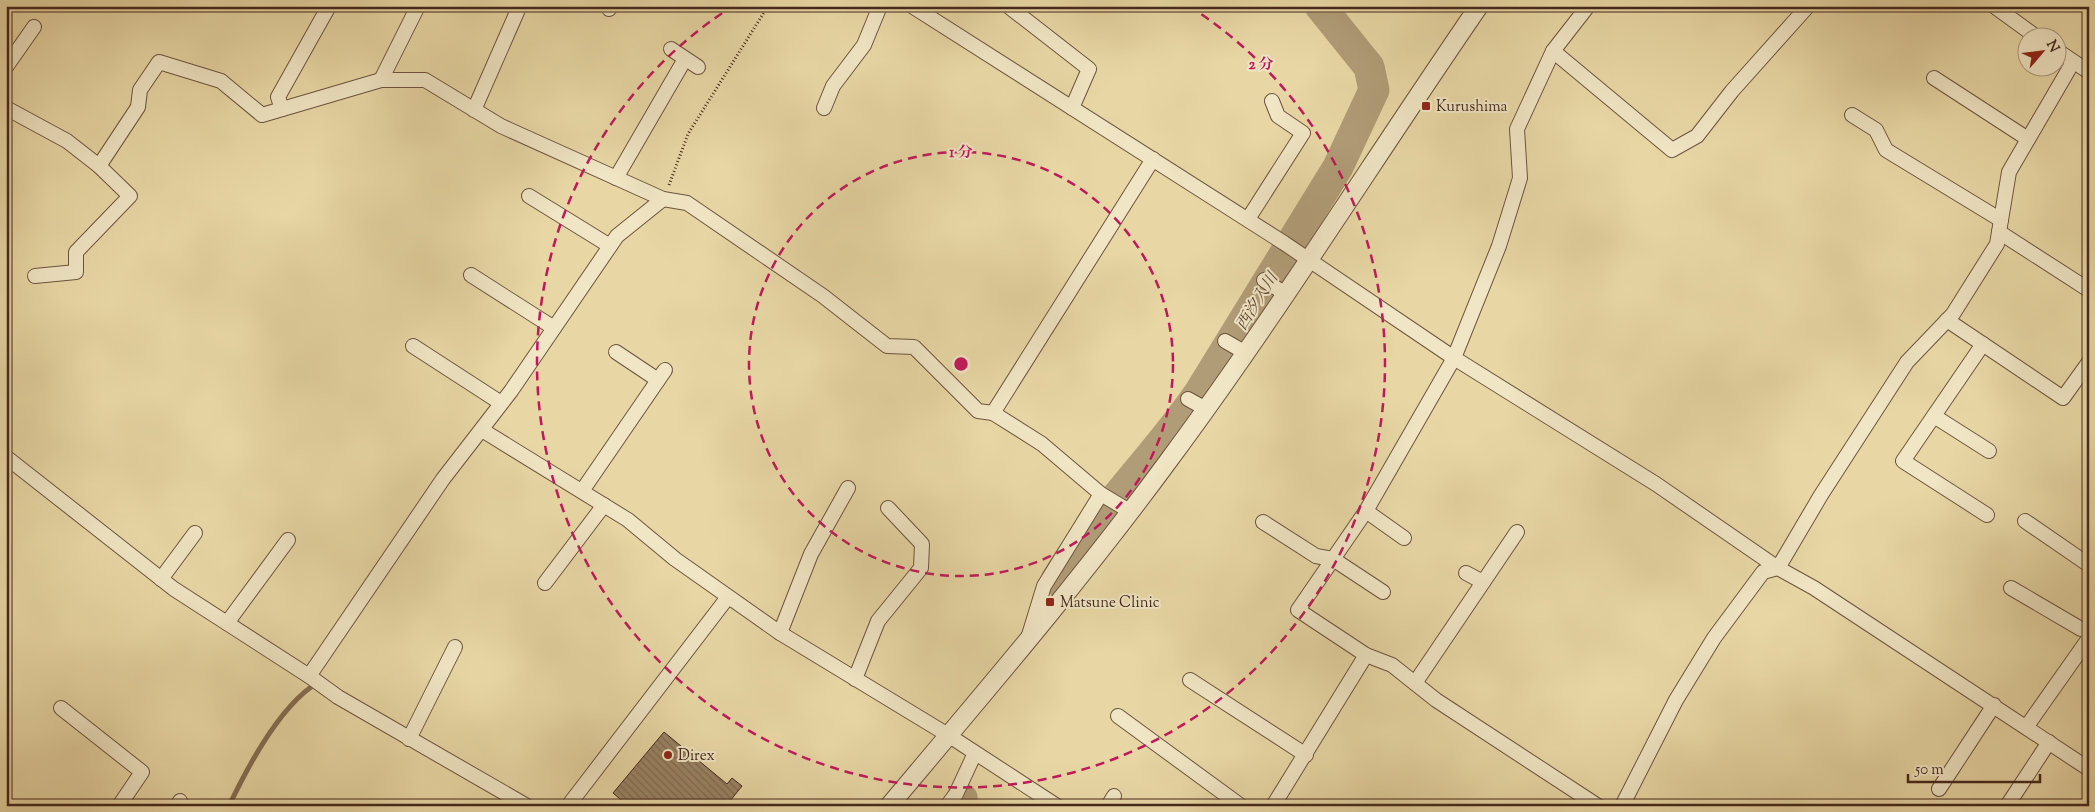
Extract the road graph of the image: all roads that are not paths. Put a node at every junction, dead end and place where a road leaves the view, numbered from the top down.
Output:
1 (329, 6) edge
2 (418, 6) edge
3 (880, 6) edge
4 (912, 6) edge
5 (1008, 6) edge
6 (1479, 6) edge
7 (1588, 6) edge
8 (1808, 6) edge
9 (1994, 6) edge
10 (517, 12) dead end
11 (34, 28) dead end
12 (2024, 28) edge
13 (671, 49) dead end
14 (1553, 51) junction
15 (2068, 58) edge
16 (685, 59) junction
17 (2073, 62) junction
18 (6, 67) edge
19 (698, 67) dead end
20 (2089, 72) edge
21 (1934, 78) dead end
22 (381, 80) junction
23 (1272, 101) dead end
24 (6, 108) edge
25 (824, 108) dead end
26 (1072, 108) junction
27 (282, 109) junction
28 (474, 110) junction
29 (1852, 115) dead end
30 (2028, 139) junction
31 (1153, 159) junction
32 (99, 166) junction
33 (616, 178) junction
34 (529, 196) dead end
35 (663, 199) junction
36 (1248, 219) junction
37 (2000, 226) junction
38 (610, 246) junction
39 (1310, 261) junction
40 (471, 275) dead end
41 (35, 276) dead end
42 (2089, 290) edge
43 (1947, 320) junction
44 (554, 328) junction
45 (1983, 344) junction
46 (413, 346) dead end
47 (616, 352) dead end
48 (1454, 358) junction
49 (2089, 362) edge
50 (501, 404) junction
51 (993, 413) junction
52 (1934, 416) junction
53 (482, 430) junction
54 (1989, 451) dead end
55 (6, 458) edge
56 (848, 488) dead end
57 (582, 491) junction
58 (1104, 495) junction
59 (604, 505) junction
60 (888, 508) dead end
61 (1126, 509) junction
62 (1366, 511) junction
63 (1987, 515) dead end
64 (2025, 521) dead end
65 (1263, 522) dead end
66 (1517, 532) dead end
67 (195, 533) dead end
68 (1404, 538) dead end
69 (288, 540) dead end
70 (1333, 558) junction
71 (2089, 565) edge
72 (1778, 568) junction
73 (1466, 573) dead end
74 (161, 579) junction
75 (1483, 582) junction
76 (545, 583) dead end
77 (2011, 588) dead end
78 (1383, 592) dead end
79 (728, 597) junction
80 (227, 623) junction
81 (2087, 630) edge
82 (780, 633) junction
83 (1027, 643) junction
84 (455, 647) dead end
85 (1366, 655) junction
86 (310, 676) junction
87 (855, 679) junction
88 (1190, 680) dead end
89 (1415, 683) junction
90 (1994, 705) junction
91 (61, 708) dead end
92 (1118, 716) dead end
93 (2027, 726) junction
94 (948, 735) junction
95 (409, 740) junction
96 (2049, 742) junction
97 (975, 752) junction
98 (1306, 755) junction
99 (2089, 769) edge
100 (1939, 789) dead end
101 (119, 806) edge
102 (527, 806) edge
103 (568, 806) edge
104 (889, 806) edge
105 (947, 806) edge
106 (1057, 806) edge
107 (1241, 806) edge
108 (1273, 806) edge
109 (1598, 806) edge
110 (1622, 806) edge
111 (2007, 806) edge

1 - 27 street
2 - 22 street
3 - 25 street
4 - 26 street
5 - 26 street
6 - 39 street
7 - 14 street
8 - 14 street
9 - 12 street
10 - 28 street
11 - 18 street
13 - 16 street
14 - 48 street
15 - 17 street
16 - 19 street
16 - 33 street
17 - 20 street
17 - 30 street
21 - 30 street
22 - 27 street
22 - 28 street
23 - 36 street
24 - 32 street
26 - 31 street
27 - 32 street
28 - 33 street
29 - 37 street
30 - 37 street
31 - 36 street
31 - 51 street
32 - 41 street
33 - 35 street
34 - 38 street
35 - 38 street
35 - 51 street
36 - 39 street
37 - 42 street
37 - 43 street
38 - 44 street
39 - 48 street
39 - 61 street
40 - 44 street
43 - 45 street
43 - 72 street
44 - 50 street
45 - 49 street
45 - 52 street
46 - 50 street
47 - 57 street
48 - 62 street
48 - 72 street
50 - 53 street
51 - 58 street
52 - 54 street
52 - 63 street
53 - 57 street
53 - 86 street
55 - 74 street
56 - 82 street
57 - 59 street
58 - 61 street
58 - 83 street
59 - 76 street
59 - 79 street
60 - 87 street
61 - 83 street
62 - 68 street
62 - 70 street
64 - 71 street
65 - 70 street
66 - 75 street
67 - 74 street
69 - 80 street
70 - 78 street
70 - 85 street
72 - 90 street
72 - 110 street
73 - 75 street
74 - 80 street
75 - 89 street
77 - 81 street
79 - 82 street
79 - 103 street
80 - 86 street
81 - 93 street
82 - 87 street
83 - 94 street
84 - 95 street
85 - 89 street
85 - 98 street
86 - 95 street
87 - 94 street
88 - 98 street
89 - 109 street
90 - 93 street
90 - 100 street
91 - 101 street
92 - 107 street
93 - 96 street
94 - 97 street
94 - 104 street
95 - 102 street
96 - 99 street
96 - 111 street
97 - 105 street
97 - 106 street
98 - 108 street

